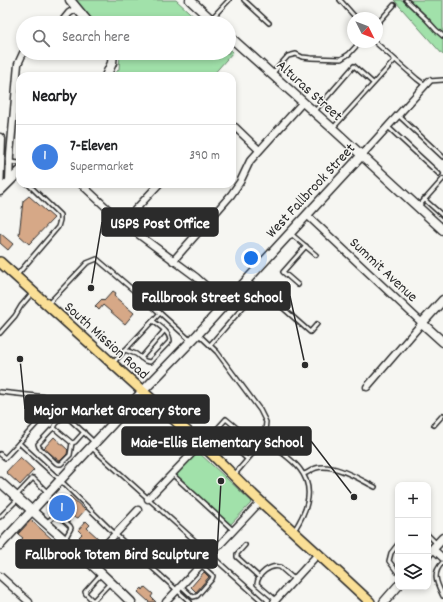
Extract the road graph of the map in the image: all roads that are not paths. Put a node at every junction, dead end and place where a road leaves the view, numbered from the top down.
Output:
1 (70, 0) edge
2 (190, 0) edge
3 (229, 0) edge
4 (244, 0) edge
5 (340, 0) edge
6 (406, 0) edge
7 (394, 5) dead end
8 (77, 8) junction
9 (351, 12) edge
10 (67, 16) edge
11 (83, 16) edge
12 (208, 16) edge
13 (217, 16) edge
14 (383, 17) edge
15 (269, 23) dead end
16 (443, 36) edge
17 (236, 42) edge
18 (354, 48) edge
19 (382, 48) edge
20 (20, 60) edge
21 (112, 60) edge
22 (395, 60) junction
23 (17, 72) edge
24 (108, 72) edge
25 (272, 74) junction
26 (443, 80) edge
27 (427, 83) junction
28 (373, 84) junction
29 (16, 88) edge
30 (303, 102) junction
31 (314, 112) junction
32 (398, 115) junction
33 (388, 127) junction
34 (236, 128) edge
35 (332, 128) junction
36 (0, 137) edge
37 (259, 150) junction
38 (362, 155) junction
39 (443, 157) edge
40 (10, 162) junction
41 (16, 163) edge
42 (439, 174) dead end
43 (16, 176) edge
44 (443, 179) edge
45 (9, 182) junction
46 (32, 188) edge
47 (85, 188) edge
48 (155, 188) edge
49 (236, 188) edge
50 (236, 188) edge
51 (0, 191) edge
52 (424, 199) junction
53 (418, 206) junction
54 (307, 215) junction
55 (443, 216) edge
56 (123, 223) junction
57 (443, 230) edge
58 (290, 233) junction
59 (306, 246) junction
60 (316, 255) dead end
61 (173, 261) junction
62 (0, 262) edge
63 (16, 276) junction
64 (247, 280) junction
65 (298, 286) dead end
66 (258, 290) junction
67 (33, 292) junction
68 (443, 300) edge
69 (226, 304) junction
70 (48, 305) junction
71 (160, 313) junction
72 (152, 321) junction
73 (422, 323) junction
74 (317, 324) dead end
75 (164, 331) junction
76 (0, 333) edge
77 (198, 334) junction
78 (192, 341) junction
79 (443, 342) edge
80 (210, 345) junction
81 (125, 350) junction
82 (141, 358) junction
83 (113, 363) junction
84 (367, 387) dead end
85 (143, 391) junction
86 (0, 392) edge
87 (54, 405) junction
88 (65, 415) junction
89 (443, 415) edge
90 (434, 425) dead end
91 (54, 428) junction
92 (84, 432) junction
93 (264, 440) junction
94 (18, 443) junction
95 (72, 443) junction
96 (201, 444) junction
97 (93, 445) junction
98 (234, 446) junction
99 (0, 454) edge
100 (247, 459) junction
101 (172, 474) junction
102 (304, 474) junction
103 (233, 476) junction
104 (60, 480) junction
105 (1, 485) edge
106 (375, 487) dead end
107 (46, 495) junction
108 (17, 498) junction
109 (148, 500) junction
110 (261, 501) junction
111 (138, 510) dead end
112 (31, 511) junction
113 (56, 513) junction
114 (0, 517) edge
115 (46, 523) junction
116 (234, 530) junction
117 (294, 531) junction
118 (115, 534) junction
119 (64, 540) junction
120 (0, 545) edge
121 (245, 545) dead end
122 (435, 546) edge
123 (395, 548) edge
124 (319, 553) junction
125 (211, 554) junction
126 (443, 558) edge
127 (89, 562) junction
128 (443, 562) edge
129 (201, 565) junction
130 (395, 568) edge
131 (102, 574) junction
132 (0, 576) edge
133 (259, 577) junction
134 (295, 580) junction
135 (111, 582) junction
136 (179, 588) junction
137 (395, 589) edge
138 (443, 596) edge
139 (276, 601) edge
140 (29, 602) edge
141 (131, 602) edge
142 (166, 602) edge
143 (190, 602) edge
144 (263, 602) edge
145 (370, 602) edge
146 (384, 602) edge

1 - 8 street
2 - 12 street
3 - 13 lane
4 - 15 lane
5 - 9 lane
6 - 16 lane
7 - 14 lane
8 - 10 street
8 - 11 street
17 - 25 street, Alturas Street
18 - 25 lane
19 - 22 lane
20 - 23 street
21 - 24 street
22 - 27 lane
22 - 28 lane
25 - 30 street, Alturas Street
26 - 27 lane
27 - 32 street, West Fallbrook Street
28 - 31 lane
28 - 35 lane
29 - 40 street
30 - 31 street, Alturas Street
30 - 37 street
31 - 35 street, Alturas Street
32 - 33 street, West Fallbrook Street
32 - 39 lane
33 - 38 street, West Fallbrook Street
33 - 42 lane
34 - 37 street
35 - 38 street, Alturas Street
36 - 51 street
37 - 50 street
38 - 53 street, Alturas Street
38 - 54 street, West Fallbrook Street
40 - 41 lane
40 - 45 street
43 - 45 street
44 - 52 lane
45 - 51 street
46 - 63 lane
47 - 56 street
48 - 56 street
49 - 61 street
52 - 53 lane
52 - 55 lane
53 - 57 street, Alturas Street
54 - 58 street, West Fallbrook Street
54 - 73 street, Summit Avenue
56 - 61 street
58 - 59 lane
58 - 64 street, West Fallbrook Street
59 - 60 lane
59 - 65 lane
61 - 69 street
62 - 63 main road, South Mission Road
63 - 67 main road, South Mission Road
64 - 66 lane
64 - 69 street, West Fallbrook Street
66 - 74 lane
66 - 80 lane
67 - 70 main road, South Mission Road
67 - 76 lane
68 - 73 street
69 - 77 street, West Fallbrook Street
70 - 71 lane
70 - 83 main road, South Mission Road
71 - 72 lane
71 - 78 lane
72 - 75 lane
72 - 81 lane
73 - 79 street, Summit Avenue
73 - 84 street
75 - 82 lane
75 - 82 lane
77 - 78 street, West Fallbrook Street
77 - 80 lane
78 - 85 street, West Fallbrook Street
80 - 93 lane
81 - 82 lane
81 - 83 lane
83 - 85 main road, South Mission Road
85 - 96 main road, South Mission Road
85 - 97 street, West Fallbrook Street
86 - 87 lane
87 - 88 lane
87 - 94 lane
88 - 91 lane
88 - 92 lane
89 - 90 lane
91 - 95 lane
91 - 95 lane
92 - 95 lane
92 - 97 lane
93 - 100 lane
93 - 102 lane
94 - 99 lane
94 - 104 lane
96 - 101 street
96 - 103 main road, South Mission Road
97 - 104 street, West Fallbrook Street
97 - 109 lane
98 - 98 lane
98 - 100 lane
100 - 103 lane
101 - 109 street
101 - 116 lane
102 - 106 lane
102 - 117 lane
103 - 110 main road, South Mission Road
104 - 107 street, West Fallbrook Street
104 - 118 lane
105 - 108 street
107 - 108 lane
107 - 112 street, West Fallbrook Street
107 - 113 lane
108 - 112 street
108 - 114 lane
109 - 125 lane
110 - 116 street
110 - 117 main road, South Mission Road
111 - 118 street
112 - 115 street
112 - 120 street, West Fallbrook Street
113 - 115 lane
113 - 119 lane
115 - 119 street
116 - 125 street
117 - 124 main road, South Mission Road
118 - 127 street
118 - 136 lane
119 - 127 street
121 - 133 lane
122 - 126 street
123 - 130 lane
124 - 134 street
124 - 145 main road, South Mission Road
125 - 129 street
125 - 144 lane
127 - 131 street
128 - 138 lane
129 - 136 street
129 - 136 lane
131 - 135 street
131 - 135 lane
132 - 140 street
133 - 134 lane
133 - 139 lane
134 - 139 street
135 - 141 street
136 - 142 street
136 - 143 lane
137 - 146 street

